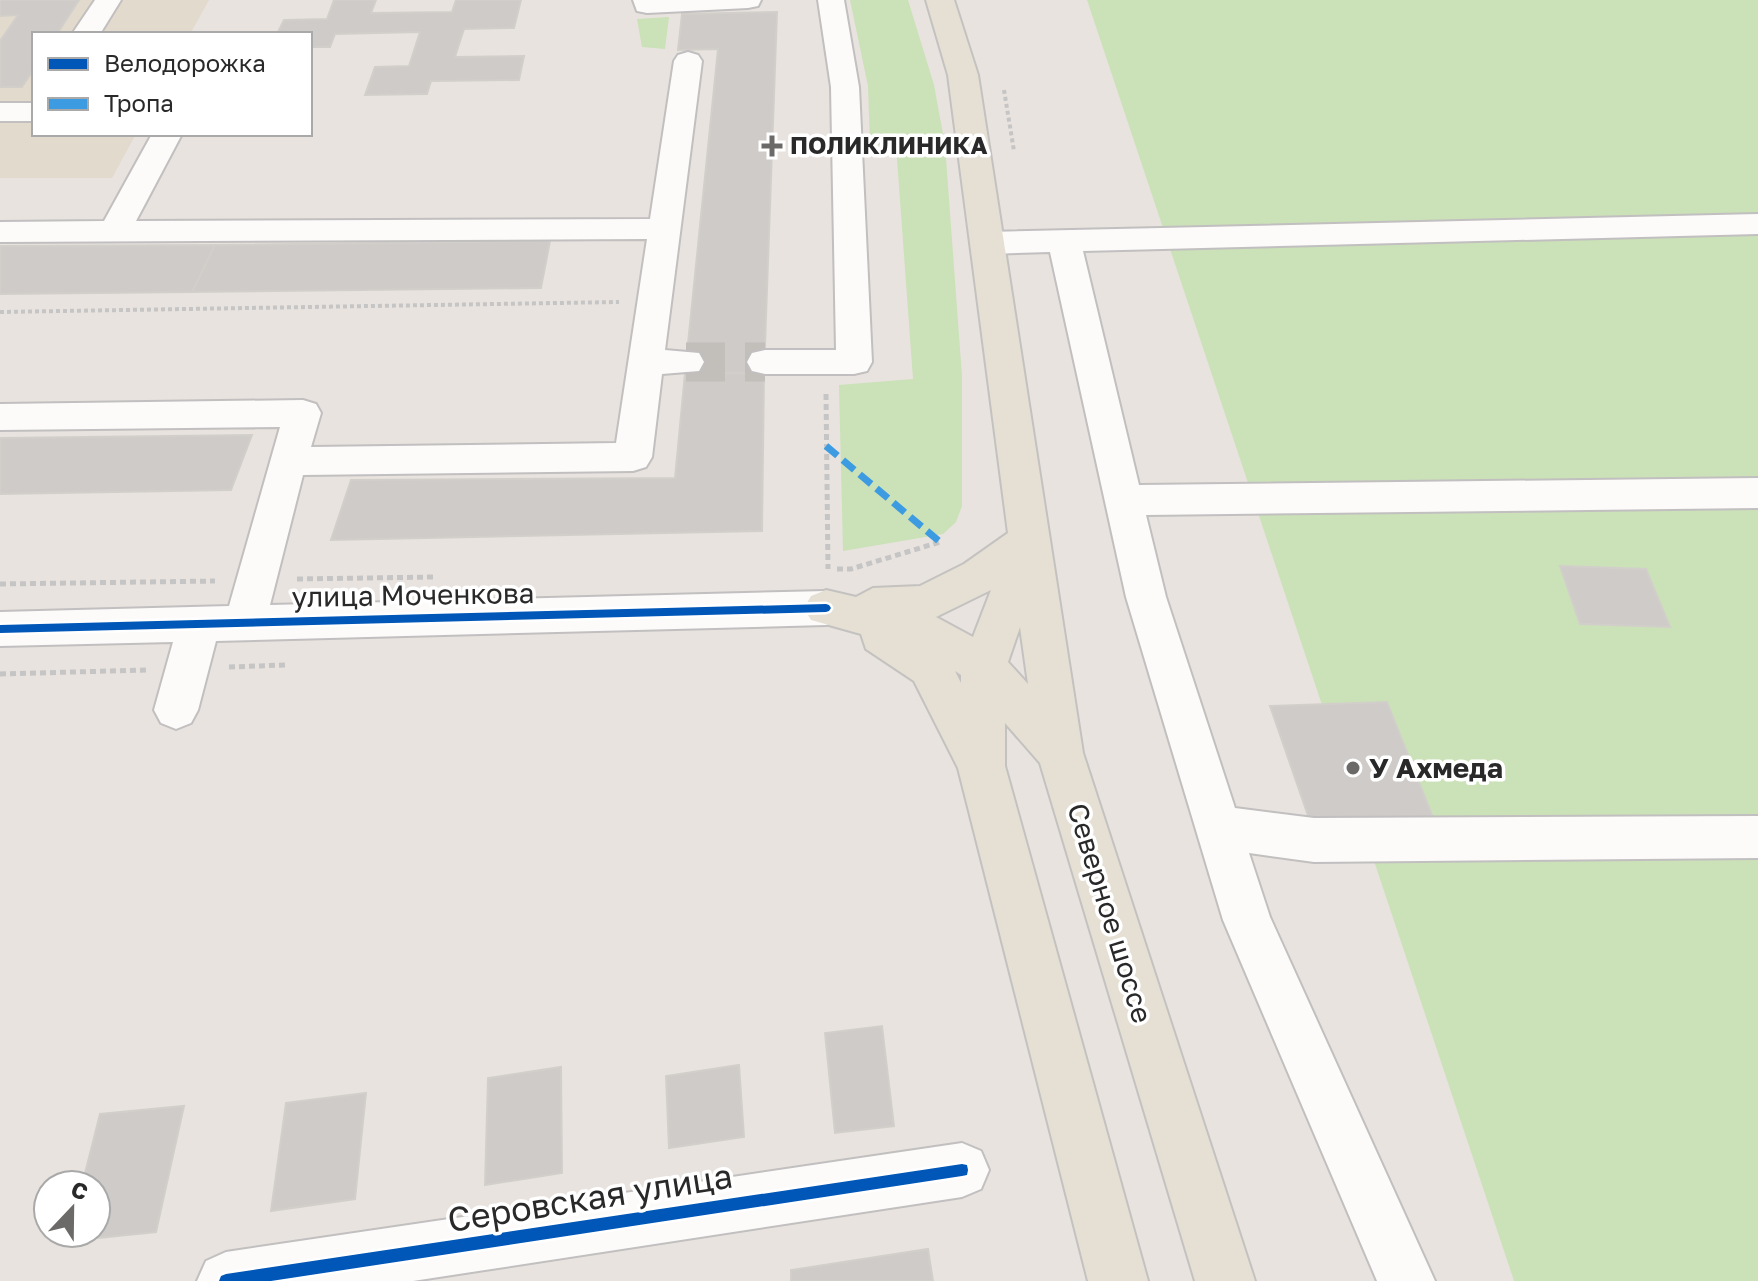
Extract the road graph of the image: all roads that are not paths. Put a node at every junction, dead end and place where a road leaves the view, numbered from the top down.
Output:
1 (108, 0) edge
2 (646, 0) edge
3 (748, 0) edge
4 (831, 0) edge
5 (940, 0) edge
6 (87, 32) edge
7 (688, 61) dead end
8 (0, 112) edge
9 (32, 112) edge
10 (166, 136) edge
11 (1758, 224) edge
12 (665, 229) junction
13 (115, 231) junction
14 (0, 232) edge
15 (1064, 242) junction
16 (989, 243) junction
17 (648, 362) junction
18 (686, 362) tunnel mouth
19 (765, 362) tunnel mouth
20 (0, 417) edge
21 (288, 461) junction
22 (1758, 493) edge
23 (1124, 500) junction
24 (1031, 538) junction
25 (822, 582) junction
26 (245, 623) junction
27 (199, 624) junction
28 (0, 629) edge
29 (984, 666) junction
30 (176, 710) dead end
31 (1060, 753) junction
32 (981, 766) junction
33 (1218, 827) junction
34 (1758, 837) edge
35 (962, 1170) dead end
36 (226, 1281) edge
37 (1118, 1281) edge
38 (1225, 1281) edge
39 (1406, 1281) edge

1 - 6 street
2 - 3 street
4 - 19 street
5 - 16 main road, Северное шоссе
7 - 12 street
8 - 9 street
10 - 13 street
11 - 15 street
12 - 13 street
12 - 17 street
13 - 14 street
15 - 16 street
15 - 23 street
16 - 24 main road, Северное шоссе
17 - 18 street
17 - 21 street
20 - 21 street
21 - 26 street
22 - 23 street
23 - 33 street
24 - 25 main road
24 - 29 main road, Северное шоссе
24 - 31 main road, Северное шоссе
25 - 26 street, улица Моченкова
25 - 29 main road
25 - 32 main road
26 - 27 street, улица Моченкова
27 - 28 street, улица Моченкова
27 - 30 street
29 - 31 main road
29 - 32 main road, Северное шоссе
31 - 38 main road, Северное шоссе
32 - 37 main road, Северное шоссе
33 - 34 street
33 - 39 street
35 - 36 street, Серовская улица

